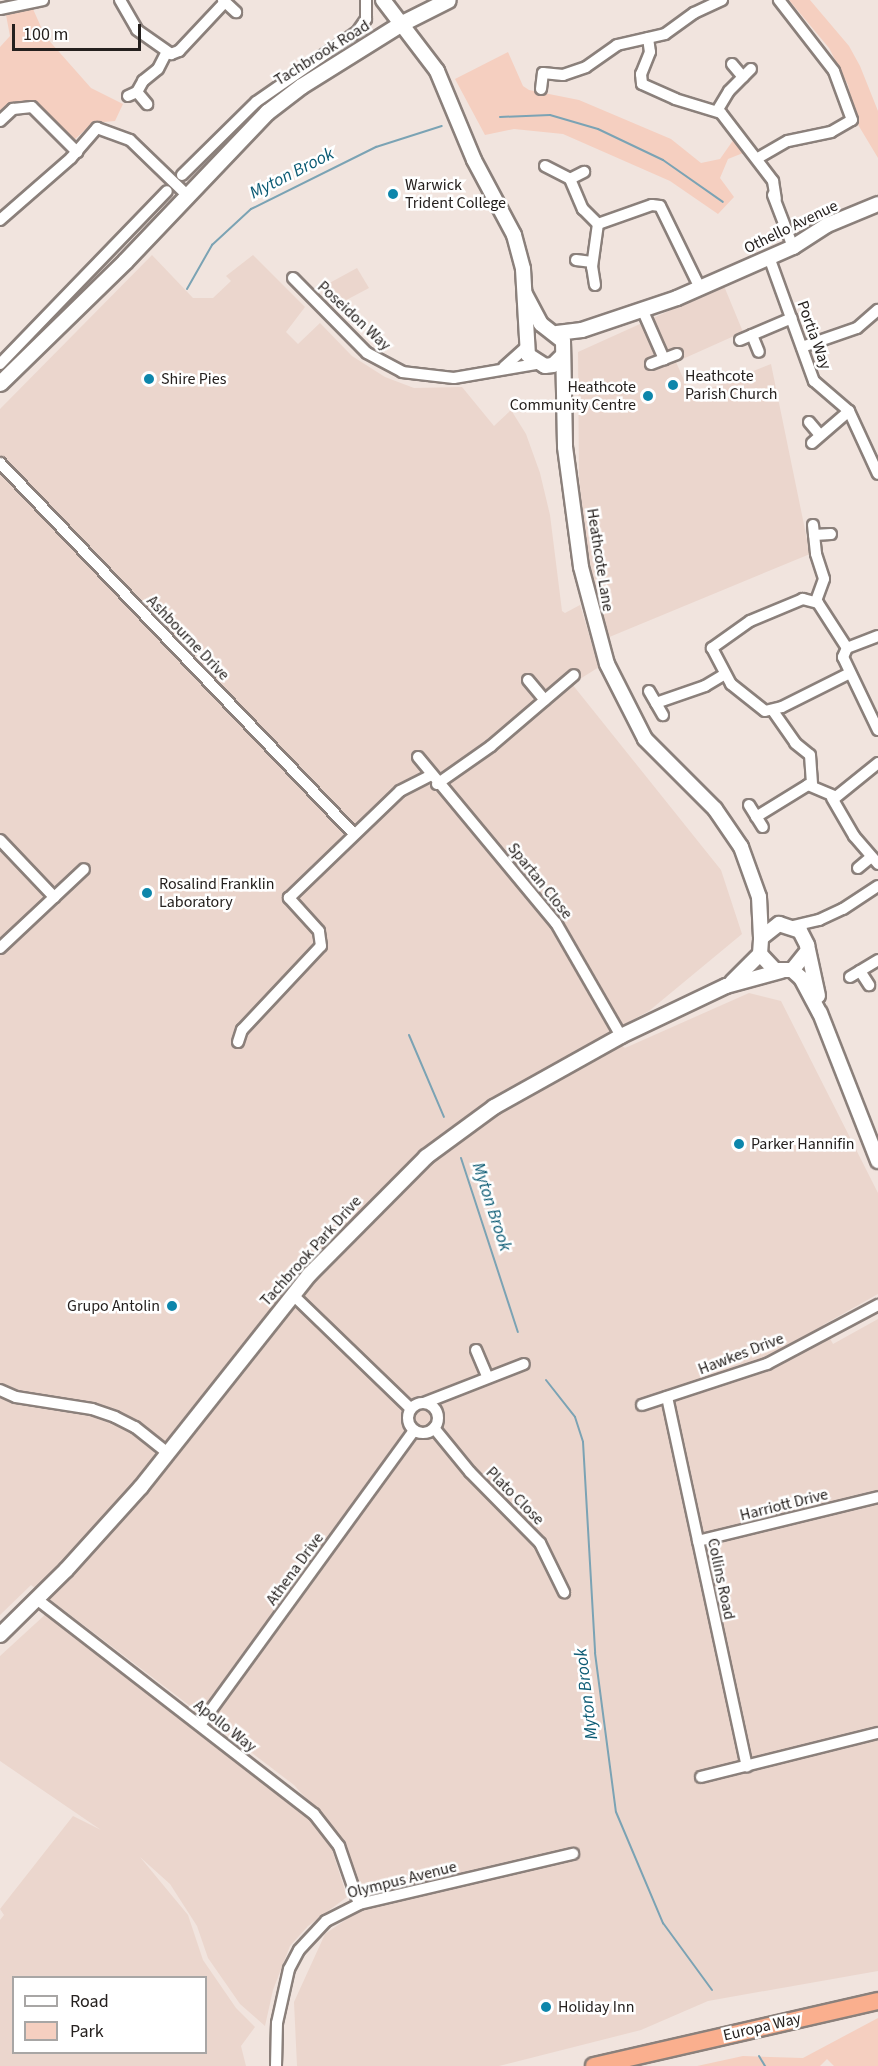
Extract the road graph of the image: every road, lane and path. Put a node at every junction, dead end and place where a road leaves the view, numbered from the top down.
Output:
1 (43, 0) edge
2 (120, 0) edge
3 (366, 0) edge
4 (383, 0) edge
5 (448, 0) edge
6 (722, 0) edge
7 (779, 0) edge
8 (224, 1) edge
9 (0, 9) edge
10 (236, 12) dead end
11 (402, 23) junction
12 (648, 38) junction
13 (166, 53) junction
14 (732, 64) dead end
15 (541, 89) dead end
16 (147, 104) dead end
17 (717, 111) junction
18 (247, 120) junction
19 (0, 121) edge
20 (77, 152) junction
21 (758, 158) junction
22 (544, 166) dead end
23 (584, 172) dead end
24 (182, 176) dead end
25 (570, 179) junction
26 (187, 195) junction
27 (165, 198) dead end
28 (878, 204) edge
29 (11, 212) junction
30 (0, 220) edge
31 (598, 224) junction
32 (0, 230) edge
33 (794, 247) junction
34 (112, 248) junction
35 (769, 257) junction
36 (576, 260) dead end
37 (125, 261) junction
38 (592, 262) junction
39 (294, 279) dead end
40 (596, 285) dead end
41 (699, 286) junction
42 (525, 294) junction
43 (642, 309) junction
44 (878, 310) edge
45 (792, 318) junction
46 (582, 330) junction
47 (552, 331) junction
48 (752, 336) junction
49 (740, 340) dead end
50 (527, 344) junction
51 (802, 347) junction
52 (563, 351) junction
53 (759, 352) dead end
54 (677, 354) dead end
55 (664, 359) junction
56 (0, 364) edge
57 (651, 364) dead end
58 (540, 365) junction
59 (504, 367) junction
60 (0, 383) edge
61 (564, 393) junction
62 (849, 411) junction
63 (809, 422) dead end
64 (873, 444) edge
65 (0, 463) edge
66 (878, 474) edge
67 (831, 534) dead end
68 (816, 601) junction
69 (878, 636) edge
70 (847, 648) junction
71 (850, 674) junction
72 (574, 675) dead end
73 (723, 675) junction
74 (528, 680) dead end
75 (650, 691) dead end
76 (545, 700) junction
77 (656, 704) junction
78 (773, 711) junction
79 (663, 715) dead end
80 (878, 730) edge
81 (418, 757) dead end
82 (878, 763) edge
83 (434, 779) junction
84 (812, 785) junction
85 (832, 798) junction
86 (749, 805) dead end
87 (756, 817) junction
88 (763, 827) dead end
89 (354, 834) junction
90 (0, 840) edge
91 (875, 860) edge
92 (858, 868) dead end
93 (84, 869) dead end
94 (878, 886) edge
95 (54, 897) junction
96 (759, 897) junction
97 (819, 920) junction
98 (786, 925) junction
99 (805, 937) junction
100 (761, 939) junction
101 (0, 948) edge
102 (806, 953) junction
103 (760, 954) junction
104 (878, 960) edge
105 (786, 970) junction
106 (860, 971) junction
107 (850, 977) dead end
108 (869, 985) dead end
109 (726, 986) junction
110 (820, 1013) junction
111 (621, 1036) junction
112 (238, 1042) dead end
113 (878, 1161) edge
114 (292, 1294) junction
115 (878, 1305) edge
116 (476, 1350) dead end
117 (524, 1364) dead end
118 (487, 1376) junction
119 (0, 1390) edge
120 (452, 1394) junction
121 (667, 1397) junction
122 (424, 1403) junction
123 (642, 1405) dead end
124 (411, 1409) junction
125 (437, 1413) junction
126 (434, 1428) junction
127 (414, 1430) junction
128 (169, 1454) junction
129 (878, 1497) edge
130 (698, 1541) junction
131 (564, 1592) dead end
132 (38, 1600) junction
133 (0, 1635) edge
134 (200, 1725) junction
135 (878, 1733) edge
136 (747, 1767) junction
137 (701, 1777) dead end
138 (573, 1854) dead end
139 (359, 1904) junction
140 (878, 2001) edge
141 (646, 2054) junction
142 (276, 2066) edge
143 (594, 2066) edge
144 (602, 2066) edge

1 - 9 street
2 - 13 street
3 - 18 street, Tachbrook Road
4 - 11 street, Heathcote Lane
5 - 11 main road, Tachbrook Road
6 - 12 street
7 - 21 street
8 - 10 street
8 - 13 street
11 - 18 main road, Tachbrook Road
11 - 42 street, Heathcote Lane
12 - 15 street
12 - 17 street
13 - 16 street
14 - 17 street
17 - 21 street
18 - 24 street, Tachbrook Road
18 - 26 main road, Tachbrook Road
19 - 20 street
20 - 26 street
20 - 29 street
21 - 33 street
22 - 25 street
23 - 25 street
25 - 31 street
26 - 37 main road, Tachbrook Road
27 - 34 street
28 - 33 street, Othello Avenue
29 - 30 street
29 - 32 street
31 - 38 street
31 - 41 street
33 - 35 street, Othello Avenue
34 - 37 street
34 - 56 street
35 - 41 street, Othello Avenue
35 - 45 street, Portia Way
36 - 38 street
37 - 60 main road, Tachbrook Road
38 - 40 street
39 - 59 street, Poseidon Way
41 - 43 street, Othello Avenue
42 - 47 street, Heathcote Lane
42 - 50 street, Heathcote Lane
43 - 46 street, Othello Avenue
43 - 55 street
44 - 51 street
45 - 48 street
45 - 51 street, Portia Way
46 - 47 street, Othello Avenue
46 - 52 street, Othello Avenue
47 - 50 street
47 - 52 street, Heathcote Lane
48 - 49 street
48 - 53 street
50 - 58 street, Heathcote Lane
50 - 59 street
51 - 62 street, Portia Way
52 - 58 street
52 - 61 street, Heathcote Lane
54 - 55 street
55 - 57 street
58 - 59 street, Poseidon Way
58 - 61 street, Heathcote Lane
61 - 96 street, Heathcote Lane
62 - 63 street
62 - 64 street, Portia Way
64 - 66 street, Portia Way
65 - 89 street, Ashbourne Drive
67 - 68 street
68 - 70 street
68 - 73 street
69 - 70 street
70 - 71 street
71 - 78 street
71 - 80 street
72 - 76 street
73 - 77 street
73 - 78 street
74 - 76 street
75 - 77 street
76 - 83 street
77 - 79 street
78 - 84 street
81 - 83 street, Spartan Close
82 - 85 street
83 - 89 street
83 - 111 street, Spartan Close
84 - 85 street
84 - 87 street
85 - 91 street
86 - 87 street
87 - 88 street
89 - 112 street
90 - 95 street
91 - 92 street
93 - 95 street
94 - 97 street
95 - 101 street
96 - 98 street, Heathcote Lane
96 - 100 street, Heathcote Lane
97 - 98 street
97 - 99 street
98 - 99 street
98 - 100 street
99 - 102 street
100 - 103 street
102 - 105 street
102 - 110 street
103 - 105 street
103 - 109 street, Tachbrook Park Drive
104 - 106 street
105 - 109 street, Tachbrook Park Drive
105 - 110 street
106 - 107 street
106 - 108 street
109 - 111 street, Tachbrook Park Drive
110 - 113 street
111 - 114 street, Tachbrook Park Drive
114 - 124 street
114 - 128 street, Tachbrook Park Drive
115 - 121 street, Hawkes Drive
116 - 118 street
117 - 118 street
118 - 120 street
119 - 128 street
120 - 122 street
120 - 125 street
121 - 123 street, Hawkes Drive
121 - 130 street, Collins Road
122 - 124 street
122 - 125 street
124 - 127 street
125 - 126 street
126 - 127 street
126 - 131 street, Plato Close
127 - 134 street, Athena Drive
128 - 132 street, Tachbrook Park Drive
129 - 130 street, Harriott Drive
130 - 136 street, Collins Road
132 - 133 street, Tachbrook Park Drive
132 - 134 street, Apollo Way
134 - 139 street, Apollo Way
135 - 136 street
136 - 137 street
138 - 139 street, Olympus Avenue
139 - 142 street, Olympus Avenue
140 - 141 highway, Europa Way
141 - 143 highway, Europa Way
141 - 144 highway, Europa Way

